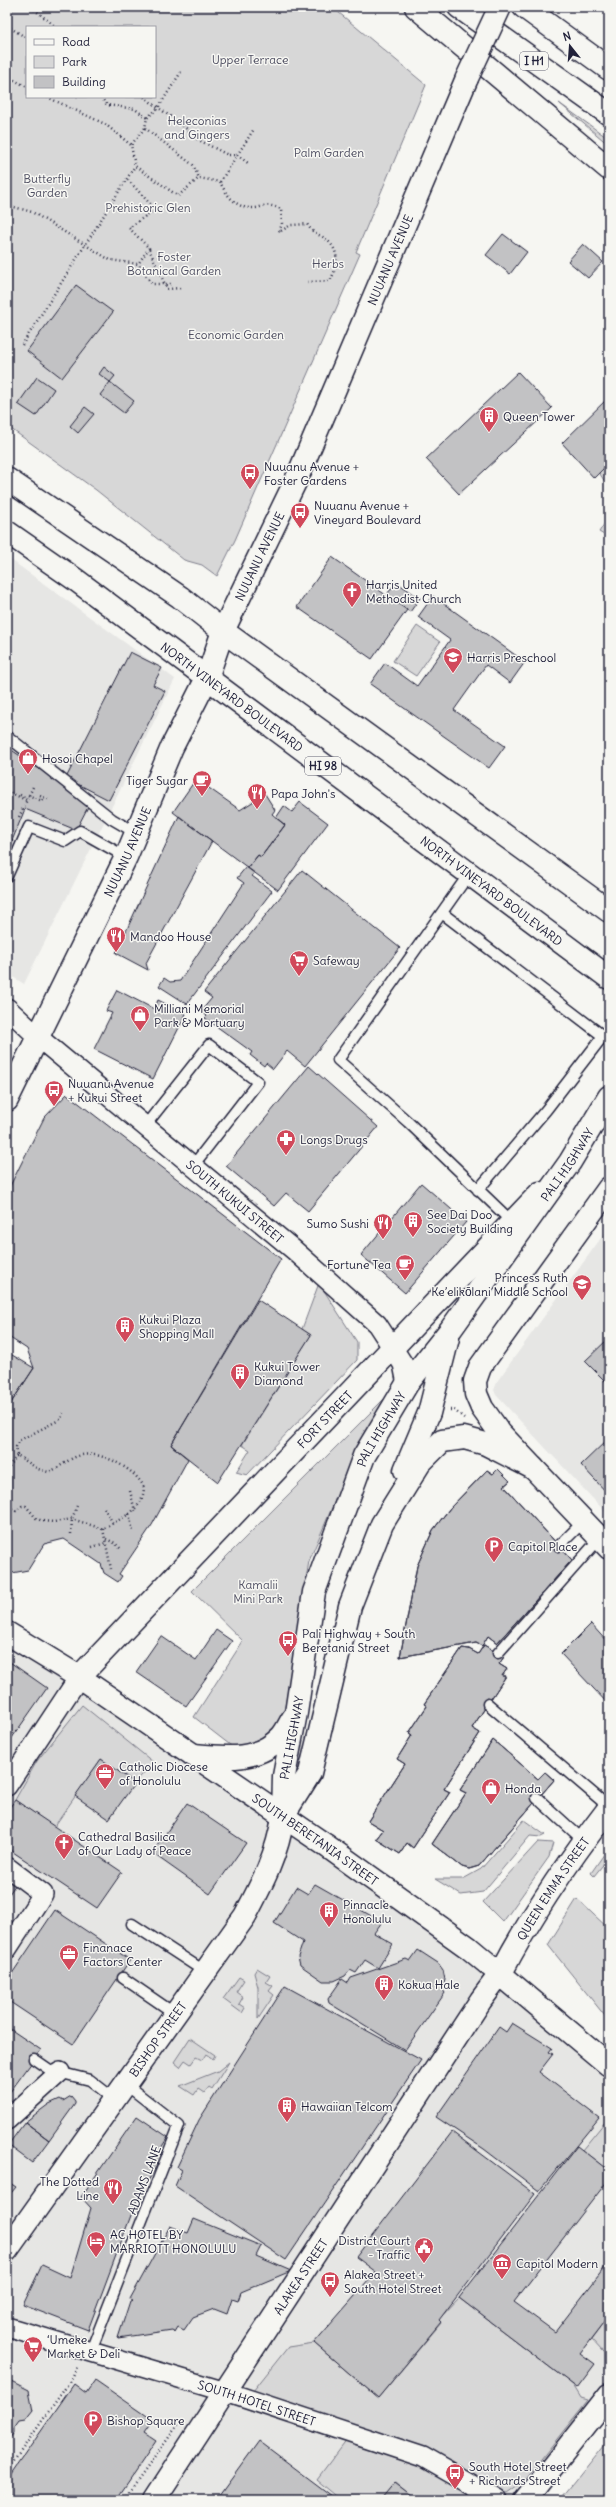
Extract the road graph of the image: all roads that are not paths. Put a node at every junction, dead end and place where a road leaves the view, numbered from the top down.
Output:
1 (416, 7) edge
2 (459, 7) edge
3 (500, 7) edge
4 (524, 7) edge
5 (609, 70) edge
6 (609, 114) edge
7 (609, 169) edge
8 (7, 479) edge
9 (7, 532) edge
10 (223, 631) junction
11 (207, 678) junction
12 (7, 736) edge
13 (136, 833) junction
14 (126, 857) junction
15 (469, 874) junction
16 (7, 876) edge
17 (609, 911) edge
18 (442, 913) junction
19 (609, 978) edge
20 (7, 1008) edge
21 (39, 1038) junction
22 (609, 1097) edge
23 (7, 1100) edge
24 (145, 1126) junction
25 (570, 1162) junction
26 (192, 1167) junction
27 (609, 1188) edge
28 (478, 1190) junction
29 (512, 1222) junction
30 (451, 1329) junction
31 (393, 1346) junction
32 (407, 1384) junction
33 (533, 1468) junction
34 (584, 1521) junction
35 (382, 1524) junction
36 (604, 1543) edge
37 (559, 1546) dead end
38 (7, 1633) edge
39 (498, 1653) dead end
40 (79, 1677) junction
41 (488, 1704) dead end
42 (296, 1713) junction
43 (192, 1755) junction
44 (7, 1786) edge
45 (537, 1798) dead end
46 (609, 1808) edge
47 (283, 1817) junction
48 (584, 1841) junction
49 (7, 1867) edge
50 (132, 1924) dead end
51 (7, 1949) edge
52 (204, 1971) junction
53 (501, 1973) junction
54 (124, 1978) dead end
55 (174, 2013) junction
56 (34, 2060) dead end
57 (609, 2064) edge
58 (60, 2072) junction
59 (119, 2090) junction
60 (7, 2120) edge
61 (7, 2250) edge
62 (7, 2327) edge
63 (87, 2352) junction
64 (226, 2392) junction
65 (609, 2395) edge
66 (154, 2500) edge
67 (498, 2500) edge
68 (526, 2500) edge

1 - 7 main road
2 - 6 main road, I H1
3 - 10 main road, NUUANU AVENUE, bridge
4 - 5 main road
8 - 10 main road
9 - 11 main road, NORTH VINEYARD BOULEVARD / HI 98
10 - 11 main road, NUUANU AVENUE
10 - 17 main road
11 - 13 main road, NUUANU AVENUE
11 - 15 main road, NORTH VINEYARD BOULEVARD / HI 98
12 - 13 lane
13 - 14 main road, NUUANU AVENUE
14 - 16 lane
14 - 21 main road, NUUANU AVENUE
15 - 18 lane
15 - 19 main road, NORTH VINEYARD BOULEVARD / HI 98
18 - 28 lane
18 - 28 lane
20 - 21 street, SOUTH KUKUI STREET
21 - 23 main road, NUUANU AVENUE
21 - 24 street, SOUTH KUKUI STREET
22 - 25 main road, PALI HIGHWAY
24 - 26 street, SOUTH KUKUI STREET
24 - 26 lane
25 - 29 main road, FORT STREET
25 - 30 main road, PALI HIGHWAY
26 - 31 street, SOUTH KUKUI STREET
27 - 33 main road
28 - 29 lane
29 - 31 main road, FORT STREET
30 - 32 main road, PALI HIGHWAY
30 - 35 main road
31 - 32 street, SOUTH KUKUI STREET
31 - 40 main road, FORT STREET
32 - 42 main road, PALI HIGHWAY
33 - 34 main road
33 - 35 main road
34 - 36 main road
34 - 37 lane
35 - 47 main road
36 - 39 lane
38 - 40 main road, SOUTH BERETANIA STREET
40 - 43 main road, SOUTH BERETANIA STREET
40 - 44 street
41 - 46 lane
42 - 43 main road
42 - 47 main road, PALI HIGHWAY
43 - 47 main road, SOUTH BERETANIA STREET
45 - 48 lane
46 - 48 main road, QUEEN EMMA STREET
47 - 52 main road, BISHOP STREET
47 - 53 main road, SOUTH BERETANIA STREET
48 - 53 main road, QUEEN EMMA STREET
49 - 51 street
50 - 52 lane
52 - 55 main road, BISHOP STREET
53 - 57 main road, SOUTH BERETANIA STREET
53 - 64 main road, ALAKEA STREET
54 - 55 lane
55 - 59 main road, BISHOP STREET
56 - 58 lane
58 - 59 lane
58 - 60 street
59 - 61 main road, BISHOP STREET
59 - 63 lane, ADAMS LANE
62 - 63 street, SOUTH HOTEL STREET
63 - 64 street, SOUTH HOTEL STREET
64 - 66 main road, ALAKEA STREET
64 - 67 street, SOUTH HOTEL STREET
65 - 68 main road

